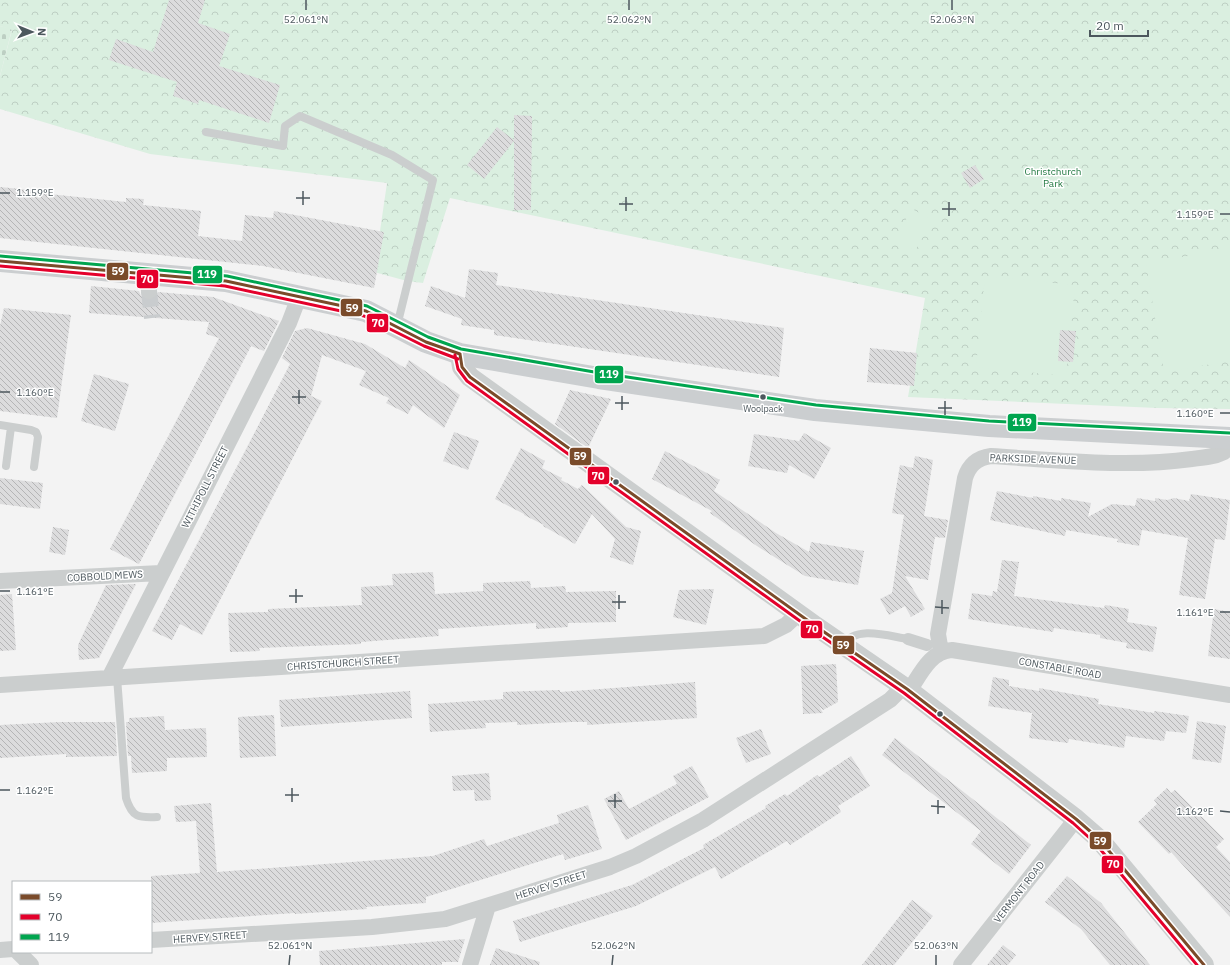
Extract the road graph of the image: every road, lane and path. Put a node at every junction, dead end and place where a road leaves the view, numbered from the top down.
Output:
1 (206, 132) dead end
2 (1, 263) edge
3 (299, 296) junction
4 (397, 326) junction
5 (460, 354) junction
6 (0, 426) edge
7 (11, 427) junction
8 (1227, 438) edge
9 (6, 466) dead end
10 (34, 467) dead end
11 (161, 573) junction
12 (0, 581) edge
13 (798, 614) junction
14 (908, 639) joint
15 (843, 645) junction
16 (934, 649) junction
17 (113, 677) junction
18 (0, 685) edge
19 (906, 689) junction
20 (1230, 695) edge
21 (157, 817) dead end
22 (1076, 819) junction
23 (488, 906) junction
24 (152, 940) edge
25 (12, 949) edge
26 (0, 950) edge
27 (19, 953) edge
28 (31, 965) edge
29 (470, 965) edge
30 (961, 965) edge
31 (1204, 965) edge

1 - 4 lane
2 - 3 main road
3 - 4 main road
3 - 11 street, WITHIPOLL STREET
4 - 5 main road
5 - 8 main road
5 - 13 street
6 - 7 lane
7 - 9 lane
7 - 10 lane
8 - 16 street, PARKSIDE AVENUE
11 - 12 street, COBBOLD MEWS
11 - 17 street, WITHIPOLL STREET
13 - 15 street
13 - 17 street, CHRISTCHURCH STREET
14 - 15 lane
14 - 16 street
15 - 19 street
16 - 19 street
16 - 20 street, CONSTABLE ROAD
17 - 18 street, CHRISTCHURCH STREET
17 - 21 lane
19 - 22 street
19 - 23 street, HERVEY STREET
22 - 30 street, VERMONT ROAD
22 - 31 street
23 - 24 street, HERVEY STREET
23 - 29 street
25 - 26 street
27 - 28 street

